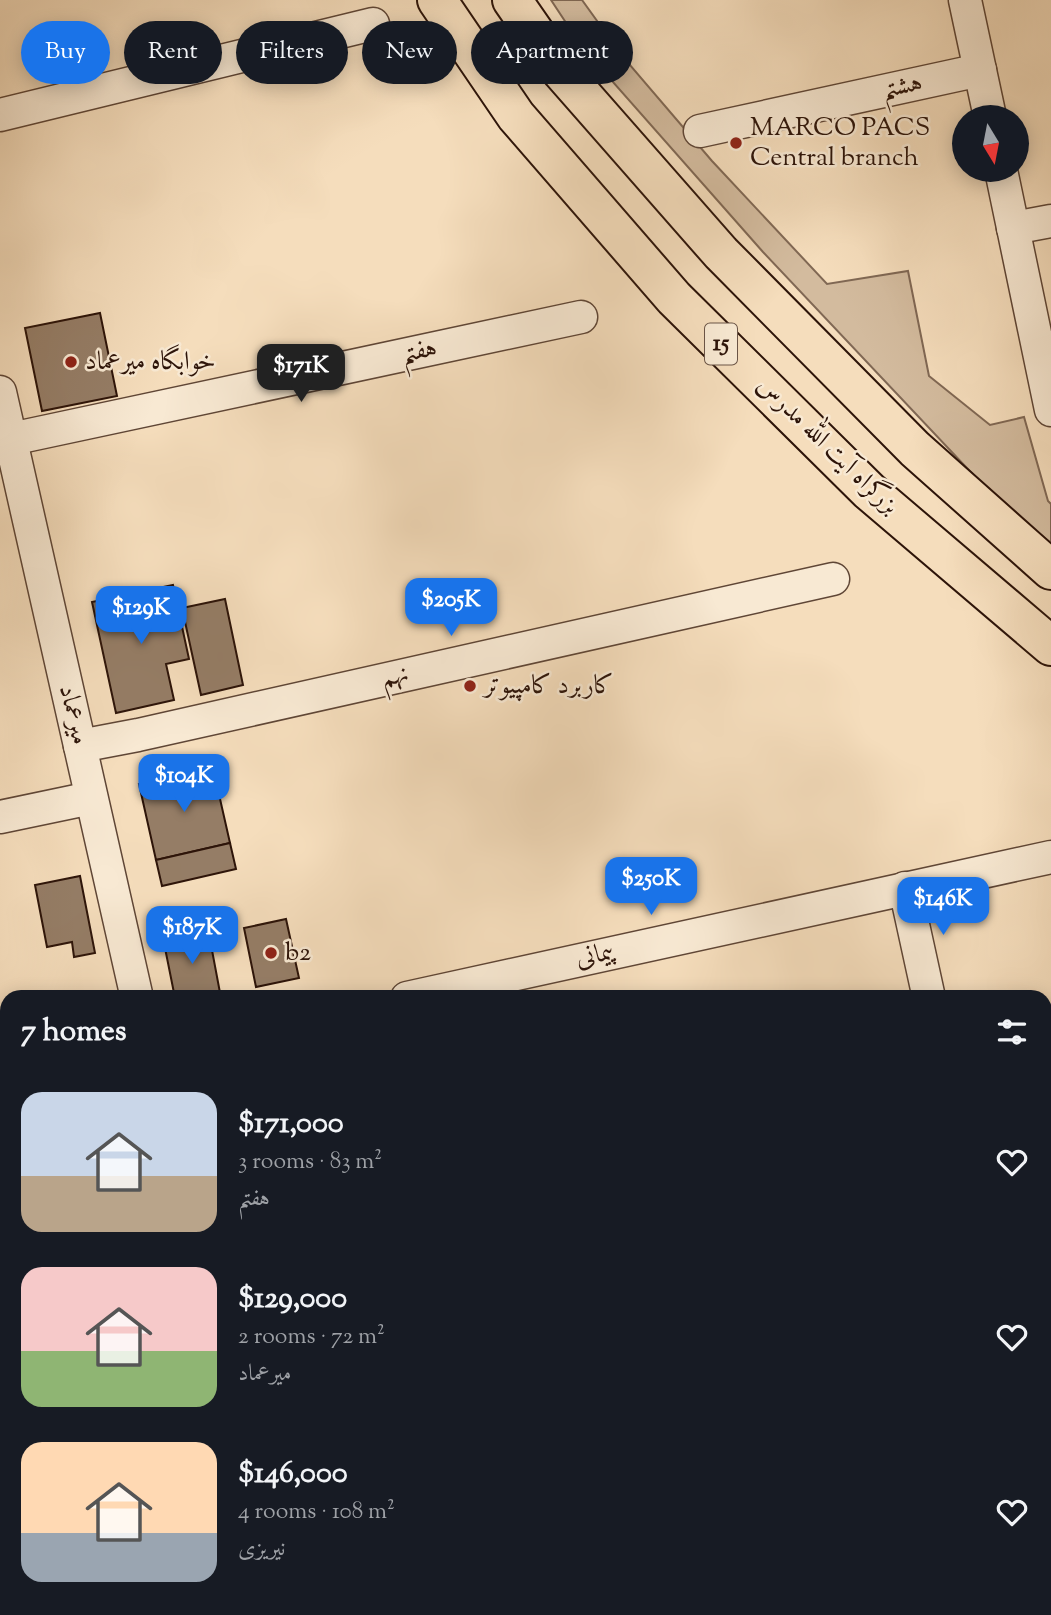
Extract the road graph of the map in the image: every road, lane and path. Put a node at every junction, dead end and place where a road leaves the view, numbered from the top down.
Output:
1 (437, 0) edge
2 (512, 0) edge
3 (965, 0) edge
4 (362, 27) edge
5 (980, 70) junction
6 (987, 105) edge
7 (0, 115) edge
8 (700, 131) dead end
9 (1003, 182) edge
10 (1051, 220) edge
11 (1013, 228) junction
12 (581, 317) dead end
13 (0, 392) edge
14 (1051, 410) edge
15 (11, 439) junction
16 (10, 480) edge
17 (1051, 570) edge
18 (832, 579) dead end
19 (1051, 646) edge
20 (80, 746) junction
21 (92, 797) junction
22 (0, 817) edge
23 (1051, 857) edge
24 (905, 888) junction
25 (135, 990) edge
26 (443, 990) edge
27 (927, 990) edge

1 - 19 main road, بزرگراه آیت الله مدرس / 15
2 - 17 main road, 15
3 - 5 street
4 - 7 street
5 - 6 street
5 - 8 street, هشتم
9 - 11 street
10 - 11 street
11 - 14 street
12 - 15 street, هفتم
13 - 15 street, میرعماد
15 - 16 street, میرعماد
16 - 20 street, میرعماد
18 - 20 street, نهم
20 - 21 street, میرعماد
21 - 22 street
21 - 25 street, میرعماد
23 - 24 street, پیمانی
24 - 26 street, پیمانی
24 - 27 street

